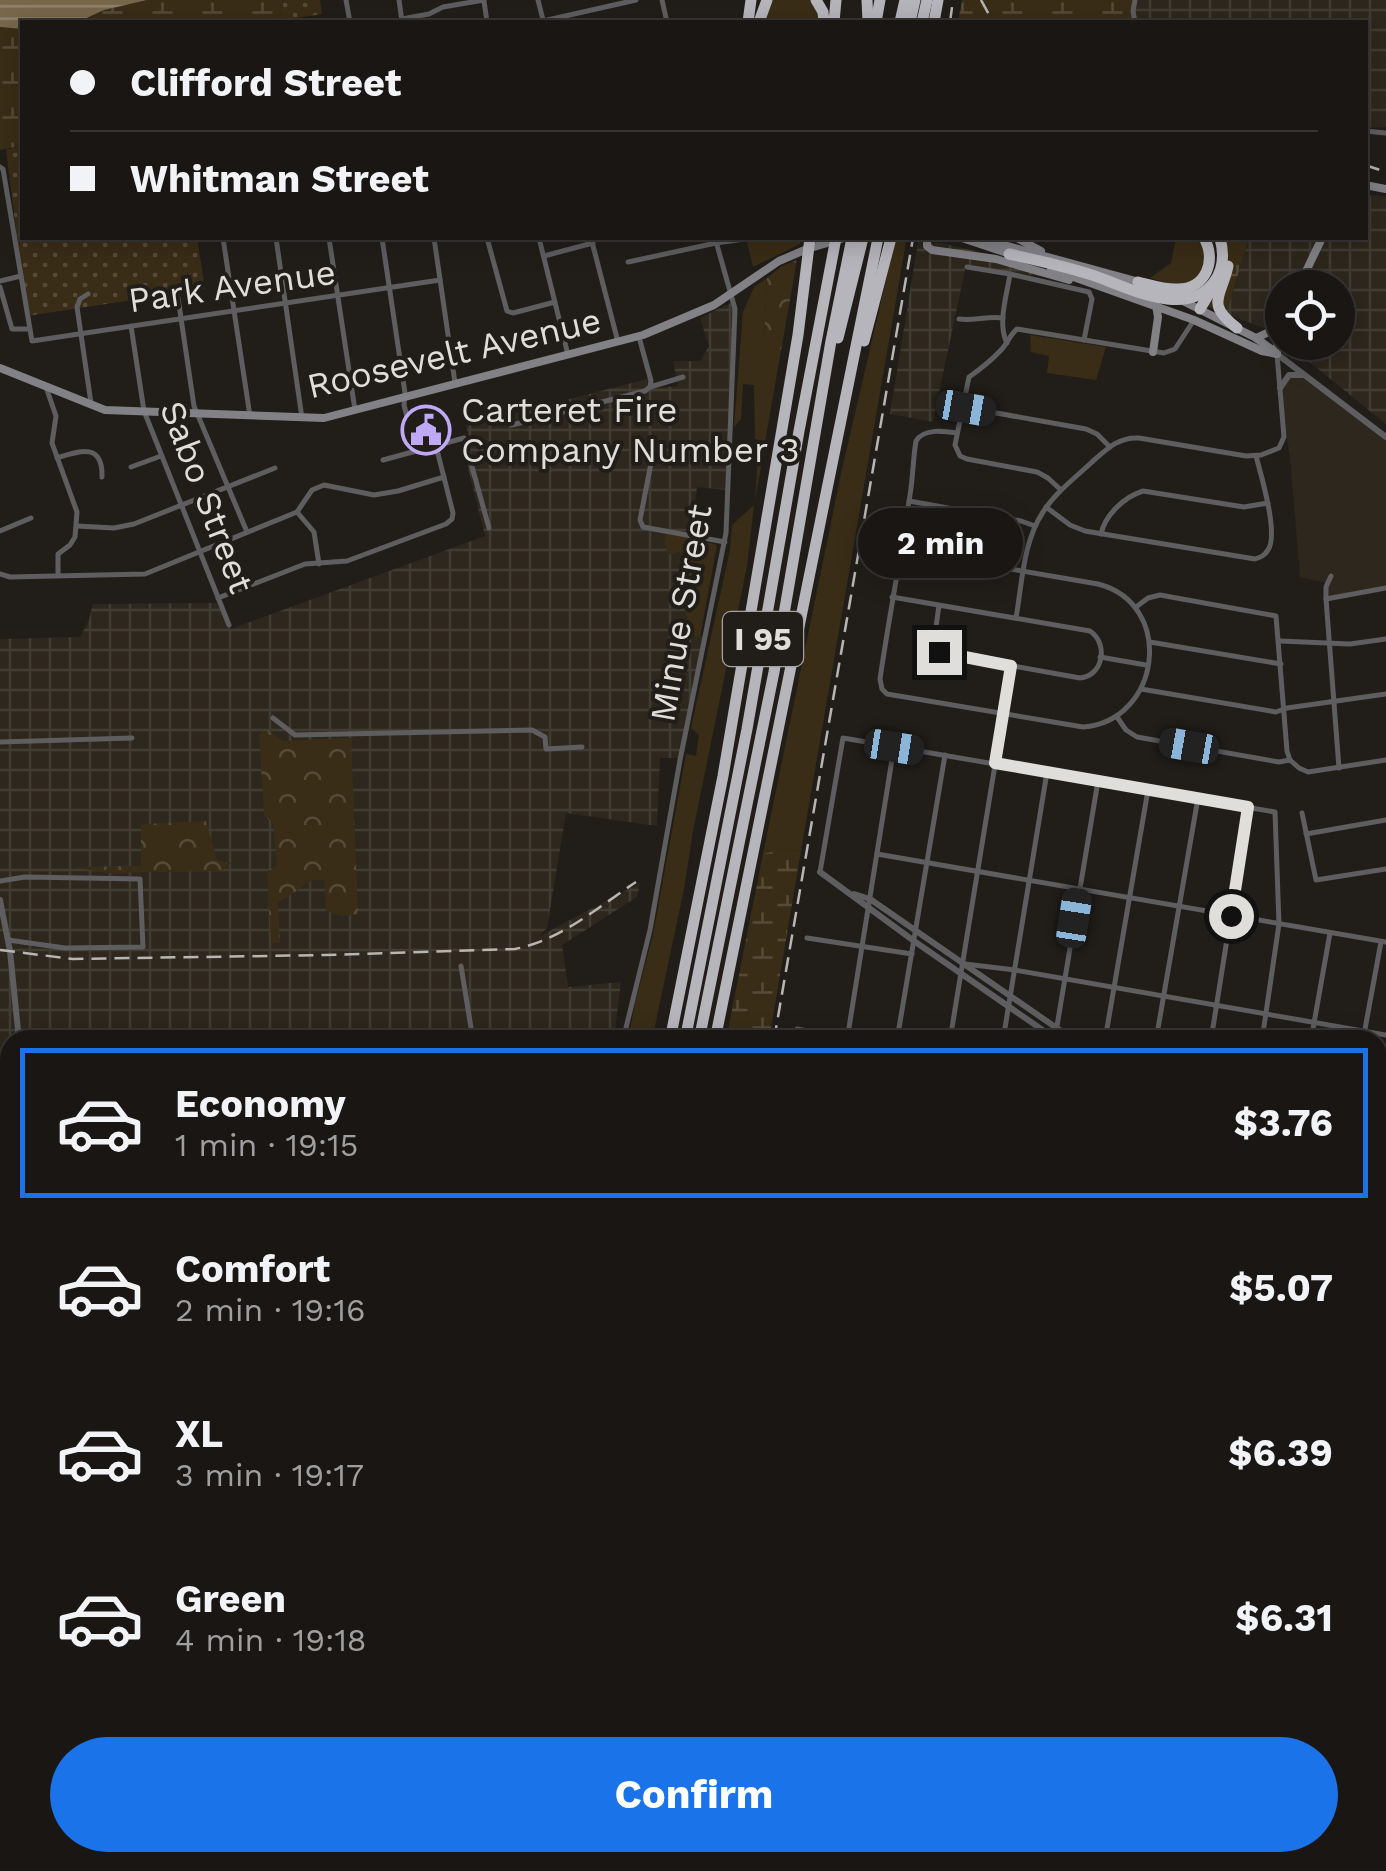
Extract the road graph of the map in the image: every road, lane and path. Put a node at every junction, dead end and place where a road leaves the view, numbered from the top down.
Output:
1 (484, 0) edge
2 (636, 0) edge
3 (406, 20) edge
4 (552, 20) edge
5 (0, 166) edge
6 (4, 193) edge
7 (12, 221) junction
8 (0, 222) edge
9 (223, 240) edge
10 (276, 240) edge
11 (329, 240) edge
12 (382, 240) edge
13 (434, 240) edge
14 (488, 240) edge
15 (540, 240) edge
16 (592, 240) edge
17 (715, 240) edge
18 (810, 240) edge
19 (836, 240) edge
20 (841, 240) edge
21 (848, 240) edge
22 (863, 240) edge
23 (878, 240) edge
24 (891, 240) edge
25 (927, 240) edge
26 (968, 240) edge
27 (986, 240) edge
28 (1021, 240) edge
29 (1207, 240) edge
30 (1207, 240) edge
31 (1223, 240) edge
32 (1224, 240) edge
33 (1321, 240) edge
34 (1009, 254) junction
35 (544, 256) junction
36 (1054, 257) junction
37 (628, 262) dead end
38 (967, 267) dead end
39 (1307, 270) edge
40 (1010, 274) junction
41 (21, 276) junction
42 (440, 280) junction
43 (0, 284) edge
44 (1140, 287) junction
45 (390, 288) junction
46 (1112, 290) junction
47 (88, 294) dead end
48 (730, 294) junction
49 (338, 296) junction
50 (178, 298) dead end
51 (556, 302) junction
52 (286, 303) junction
53 (1156, 306) junction
54 (234, 310) junction
55 (1197, 315) junction
56 (1003, 318) junction
57 (181, 319) junction
58 (959, 319) dead end
59 (130, 326) junction
60 (1237, 328) junction
61 (28, 329) junction
62 (80, 334) junction
63 (1265, 334) edge
64 (639, 337) junction
65 (1256, 338) junction
66 (1084, 340) junction
67 (618, 342) junction
68 (1006, 343) junction
69 (1265, 345) edge
70 (1153, 352) junction
71 (1265, 352) edge
72 (568, 355) junction
73 (1278, 360) edge
74 (1286, 360) edge
75 (0, 368) edge
76 (683, 378) dead end
77 (851, 378) junction
78 (1314, 380) junction
79 (456, 384) junction
80 (824, 385) junction
81 (650, 386) junction
82 (48, 387) junction
83 (1280, 388) junction
84 (404, 398) junction
85 (91, 406) junction
86 (962, 407) junction
87 (355, 410) junction
88 (144, 411) junction
89 (198, 413) junction
90 (250, 416) junction
91 (302, 418) junction
92 (512, 425) dead end
93 (957, 433) junction
94 (1386, 438) edge
95 (436, 446) junction
96 (1110, 447) junction
97 (416, 451) junction
98 (161, 456) junction
99 (1256, 456) junction
100 (57, 458) junction
101 (652, 458) dead end
102 (383, 460) dead end
103 (132, 467) dead end
104 (275, 468) dead end
105 (102, 477) dead end
106 (444, 477) junction
107 (227, 486) junction
108 (1061, 490) junction
109 (909, 501) junction
110 (1268, 503) junction
111 (181, 505) junction
112 (1046, 507) junction
113 (297, 512) junction
114 (31, 518) dead end
115 (77, 526) junction
116 (1035, 526) junction
117 (489, 528) dead end
118 (0, 531) edge
119 (247, 532) junction
120 (1101, 534) junction
121 (725, 542) junction
122 (900, 550) junction
123 (199, 552) junction
124 (319, 564) junction
125 (1024, 571) junction
126 (0, 574) edge
127 (58, 574) junction
128 (1331, 576) dead end
129 (1386, 588) edge
130 (892, 597) junction
131 (218, 598) junction
132 (1326, 599) junction
133 (939, 606) junction
134 (1136, 608) junction
135 (1016, 618) junction
136 (229, 626) dead end
137 (1386, 639) edge
138 (1279, 640) junction
139 (1149, 642) junction
140 (1330, 644) junction
141 (1100, 657) junction
142 (1281, 664) junction
143 (1147, 665) junction
144 (1011, 666) junction
145 (1141, 689) junction
146 (1386, 694) edge
147 (1334, 700) junction
148 (1284, 710) junction
149 (1004, 714) junction
150 (1117, 717) junction
151 (273, 718) dead end
152 (132, 738) dead end
153 (0, 742) edge
154 (582, 747) dead end
155 (894, 747) junction
156 (945, 755) junction
157 (1290, 760) junction
158 (1386, 760) edge
159 (995, 763) junction
160 (1339, 768) junction
161 (1047, 772) junction
162 (1098, 781) junction
163 (1148, 790) junction
164 (1198, 798) junction
165 (1248, 807) junction
166 (1302, 813) dead end
167 (1386, 820) edge
168 (1306, 834) junction
169 (877, 854) junction
170 (927, 862) junction
171 (1386, 869) edge
172 (977, 871) junction
173 (820, 872) joint
174 (1028, 880) junction
175 (0, 881) edge
176 (1079, 888) junction
177 (1129, 898) junction
178 (0, 900) edge
179 (869, 904) junction
180 (1180, 906) junction
181 (1231, 916) junction
182 (1280, 924) junction
183 (915, 932) junction
184 (1330, 933) junction
185 (808, 938) dead end
186 (8, 940) junction
187 (914, 941) junction
188 (1383, 942) edge
189 (862, 946) junction
190 (912, 954) junction
191 (461, 966) dead end
192 (963, 968) junction
193 (1014, 970) junction
194 (1065, 979) junction
195 (1114, 988) junction
196 (1165, 996) junction
197 (1009, 1001) junction
198 (1216, 1006) junction
199 (1266, 1014) junction
200 (1314, 1022) junction
201 (1056, 1028) junction
202 (797, 1029) dead end
203 (18, 1030) edge
204 (471, 1030) edge
205 (625, 1030) edge
206 (672, 1030) edge
207 (687, 1030) edge
208 (701, 1030) edge
209 (717, 1030) edge
210 (802, 1030) edge
211 (850, 1030) edge
212 (900, 1030) edge
213 (952, 1030) edge
214 (1005, 1030) edge
215 (1045, 1030) edge
216 (1059, 1030) edge
217 (1107, 1030) edge
218 (1158, 1030) edge
219 (1212, 1030) edge
220 (1264, 1030) edge
221 (1313, 1030) edge
222 (1355, 1030) edge
223 (1365, 1030) edge

1 - 3 street
2 - 4 street
5 - 6 street
6 - 7 street
7 - 8 street
7 - 41 street
9 - 54 street
10 - 52 street
11 - 49 street
12 - 45 street
13 - 42 street
14 - 51 street
15 - 35 street
16 - 35 street
16 - 67 street
17 - 37 street
17 - 48 street, Minue Street
18 - 206 highway, I 95
19 - 207 highway, I 95
20 - 48 main road, Roosevelt Avenue
21 - 80 highway, I 95
22 - 80 highway
23 - 77 highway, I 95
24 - 77 highway
25 - 46 main road
26 - 34 main road
27 - 36 main road
28 - 36 main road
29 - 44 highway
30 - 55 highway
31 - 44 highway
32 - 60 highway
33 - 39 main road
34 - 44 highway
34 - 46 main road
35 - 51 street
36 - 44 main road
38 - 40 street
40 - 56 street
40 - 66 street
41 - 43 street
41 - 61 street
42 - 45 street, Park Avenue
42 - 79 street
43 - 61 street
44 - 55 main road
45 - 49 street, Park Avenue
45 - 84 street
46 - 53 main road
47 - 62 street
48 - 64 main road, Roosevelt Avenue
48 - 121 street, Minue Street
49 - 52 street, Park Avenue
49 - 87 street
50 - 57 street
51 - 72 street
52 - 54 street, Park Avenue
52 - 91 street
53 - 55 main road
53 - 70 main road
54 - 57 street, Park Avenue
54 - 90 street
55 - 60 main road
55 - 70 street
55 - 71 main road
56 - 58 street
56 - 68 street
57 - 59 street, Park Avenue
57 - 89 street
59 - 62 street, Park Avenue
59 - 88 street, Sabo Street
60 - 65 main road
61 - 62 street, Park Avenue
62 - 85 street
63 - 65 main road
64 - 67 main road, Roosevelt Avenue
64 - 81 street
65 - 69 main road
66 - 68 street
66 - 70 street
67 - 72 main road, Roosevelt Avenue
68 - 86 street
72 - 79 main road, Roosevelt Avenue
73 - 83 street
74 - 78 street
75 - 82 main road, Roosevelt Avenue
76 - 81 street
77 - 209 highway, I 95
78 - 83 street
78 - 94 street
79 - 84 main road, Roosevelt Avenue
80 - 208 highway, I 95
81 - 92 street
82 - 85 main road, Roosevelt Avenue
82 - 100 street
83 - 99 street
84 - 87 main road, Roosevelt Avenue
84 - 97 street
85 - 88 main road, Roosevelt Avenue
86 - 93 street
86 - 96 street
87 - 91 main road, Roosevelt Avenue
88 - 89 main road, Roosevelt Avenue
88 - 98 street, Sabo Street
89 - 90 main road, Roosevelt Avenue
89 - 107 street
90 - 91 main road, Roosevelt Avenue
93 - 108 street
93 - 109 street
95 - 97 street
95 - 106 street
95 - 117 street
96 - 99 street
96 - 108 street
97 - 102 street
98 - 103 street
98 - 111 street, Sabo Street
99 - 110 street
100 - 105 street
100 - 115 street
101 - 121 street
104 - 107 street
106 - 113 street
106 - 124 street
107 - 111 street
107 - 119 street
108 - 112 street
109 - 116 street
109 - 122 street
110 - 120 street
110 - 120 street
111 - 115 street
111 - 123 street, Sabo Street
112 - 116 street
112 - 120 street
113 - 119 street
113 - 124 street
114 - 118 street
115 - 127 street
116 - 125 street
119 - 123 street
121 - 205 street, Minue Street
122 - 125 street
122 - 130 street
123 - 127 street
123 - 131 street, Sabo Street
124 - 131 street
125 - 134 street
125 - 135 street
126 - 127 street
128 - 132 street
129 - 132 street
130 - 133 street
130 - 149 street
131 - 136 street, Sabo Street
132 - 140 street
133 - 135 street
133 - 144 street
134 - 138 street
134 - 139 street
135 - 141 street
137 - 140 street
138 - 140 street
138 - 142 street
139 - 142 street
139 - 143 street
140 - 147 street
141 - 143 street
141 - 144 street
142 - 148 street
143 - 145 street
144 - 149 street
145 - 148 street
145 - 150 street
146 - 147 street
147 - 148 street
147 - 160 street
148 - 157 street
149 - 150 street
149 - 159 street
150 - 157 street
151 - 154 street
152 - 153 street
155 - 156 street
155 - 169 street
155 - 173 street
156 - 159 street
156 - 170 street
157 - 160 street
158 - 160 street
159 - 161 street
159 - 172 street
161 - 162 street
161 - 174 street
162 - 163 street
162 - 176 street
163 - 164 street
163 - 177 street
164 - 165 street
164 - 180 street
165 - 181 street
165 - 182 street
166 - 168 street
167 - 168 street
168 - 171 street
169 - 170 street
169 - 179 street
170 - 172 street
170 - 183 street
172 - 174 street
172 - 192 street
173 - 179 street
174 - 176 street
174 - 193 street
175 - 186 street
176 - 177 street
176 - 194 street
177 - 180 street
177 - 195 street
178 - 186 street
179 - 183 street
179 - 187 street
179 - 189 street
180 - 181 street
180 - 196 street
181 - 182 street
181 - 198 street
182 - 184 street
182 - 199 street
183 - 187 street
183 - 192 street
184 - 188 street
184 - 200 street
185 - 189 street
186 - 203 street
187 - 190 street
187 - 192 street
188 - 223 street
189 - 190 street
189 - 211 street
190 - 212 street
191 - 204 street
192 - 193 street
192 - 197 street
192 - 213 street
193 - 194 street
193 - 197 street
194 - 195 street
194 - 201 street
195 - 196 street
195 - 217 street
196 - 198 street
196 - 218 street
197 - 201 street
197 - 214 street
197 - 215 street
198 - 199 street
198 - 219 street
199 - 200 street
199 - 220 street
200 - 221 street
200 - 222 street
201 - 216 street
202 - 210 street

